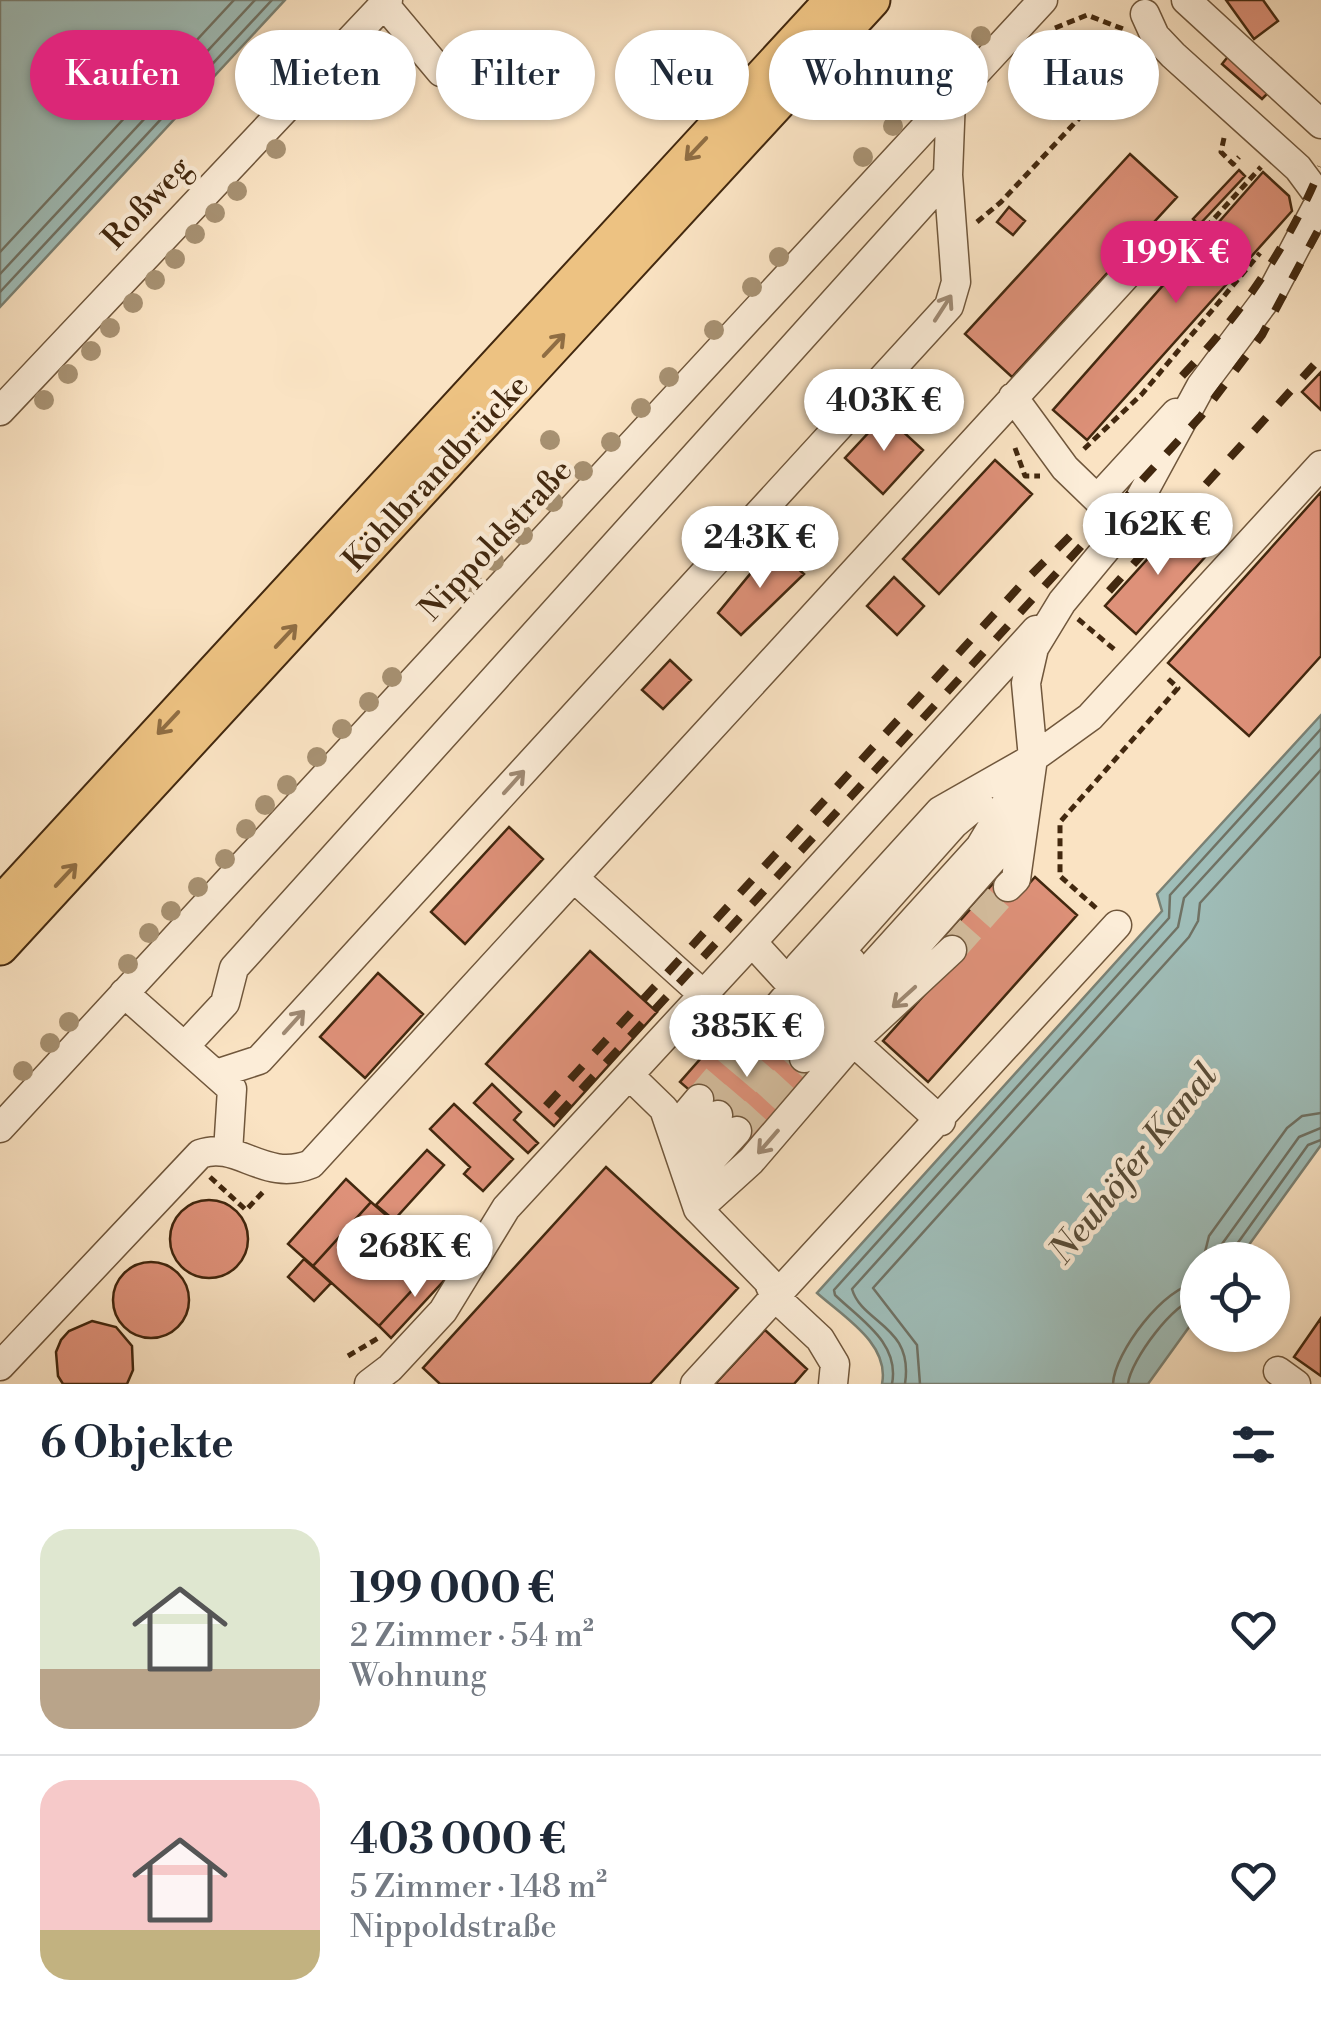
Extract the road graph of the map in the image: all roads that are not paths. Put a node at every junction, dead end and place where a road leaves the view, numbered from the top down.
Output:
1 (834, 0) edge
2 (872, 0) edge
3 (1044, 0) edge
4 (1186, 0) edge
5 (386, 2) edge
6 (1137, 7) edge
7 (988, 59) edge
8 (436, 64) edge
9 (931, 120) edge
10 (950, 120) edge
11 (1321, 124) edge
12 (1321, 170) edge
13 (948, 175) junction
14 (1321, 199) edge
15 (1143, 257) dead end
16 (1201, 386) junction
17 (1013, 397) junction
18 (0, 411) edge
19 (1321, 464) edge
20 (1097, 499) junction
21 (1125, 526) junction
22 (1062, 602) junction
23 (1033, 758) junction
24 (966, 835) junction
25 (574, 878) junction
26 (1012, 883) tunnel mouth
27 (0, 906) edge
28 (1117, 925) road end
29 (752, 942) junction
30 (0, 947) edge
31 (952, 950) tunnel mouth
32 (124, 993) junction
33 (803, 996) junction
34 (706, 997) junction
35 (844, 1032) junction
36 (750, 1039) tunnel mouth
37 (783, 1039) tunnel mouth
38 (185, 1046) junction
39 (804, 1058) tunnel mouth
40 (216, 1074) junction
41 (630, 1076) junction
42 (941, 1121) junction
43 (0, 1128) edge
44 (228, 1152) junction
45 (685, 1170) junction
46 (776, 1297) junction
47 (0, 1366) edge
48 (369, 1384) edge
49 (695, 1384) edge
50 (833, 1384) edge

1 -> 27 main road, Köhlbrandbrücke
30 -> 2 main road, Köhlbrandbrücke
3 - 7 street, Nippoldstraße
4 - 11 street
5 - 8 street
5 - 18 street, Roßweg
6 - 12 street
6 - 14 street
9 - 32 street, Nippoldstraße
10 - 13 street
13 - 38 street
40 -> 13 street
14 - 16 street
15 - 17 street
16 - 20 street
16 - 21 street
17 - 20 street
17 - 25 street
19 - 23 street
20 - 21 street
21 - 22 street
22 - 23 street
22 - 29 street
23 - 24 street
23 - 24 street
23 - 26 street
24 - 33 street
24 - 35 street
25 - 34 street
25 - 44 street
28 - 42 street
29 - 33 street
29 - 34 street
31 -> 35 street
32 - 38 street
32 - 43 street, Nippoldstraße
33 - 35 street
33 - 36 street
33 - 37 street
34 - 41 street
35 - 39 street
35 - 42 street
35 -> 45 street
38 - 40 street
40 - 44 street
41 - 45 street
41 - 48 street
42 - 46 street
44 - 47 street
45 - 45 street
45 - 46 street
46 - 49 street
46 - 50 street

